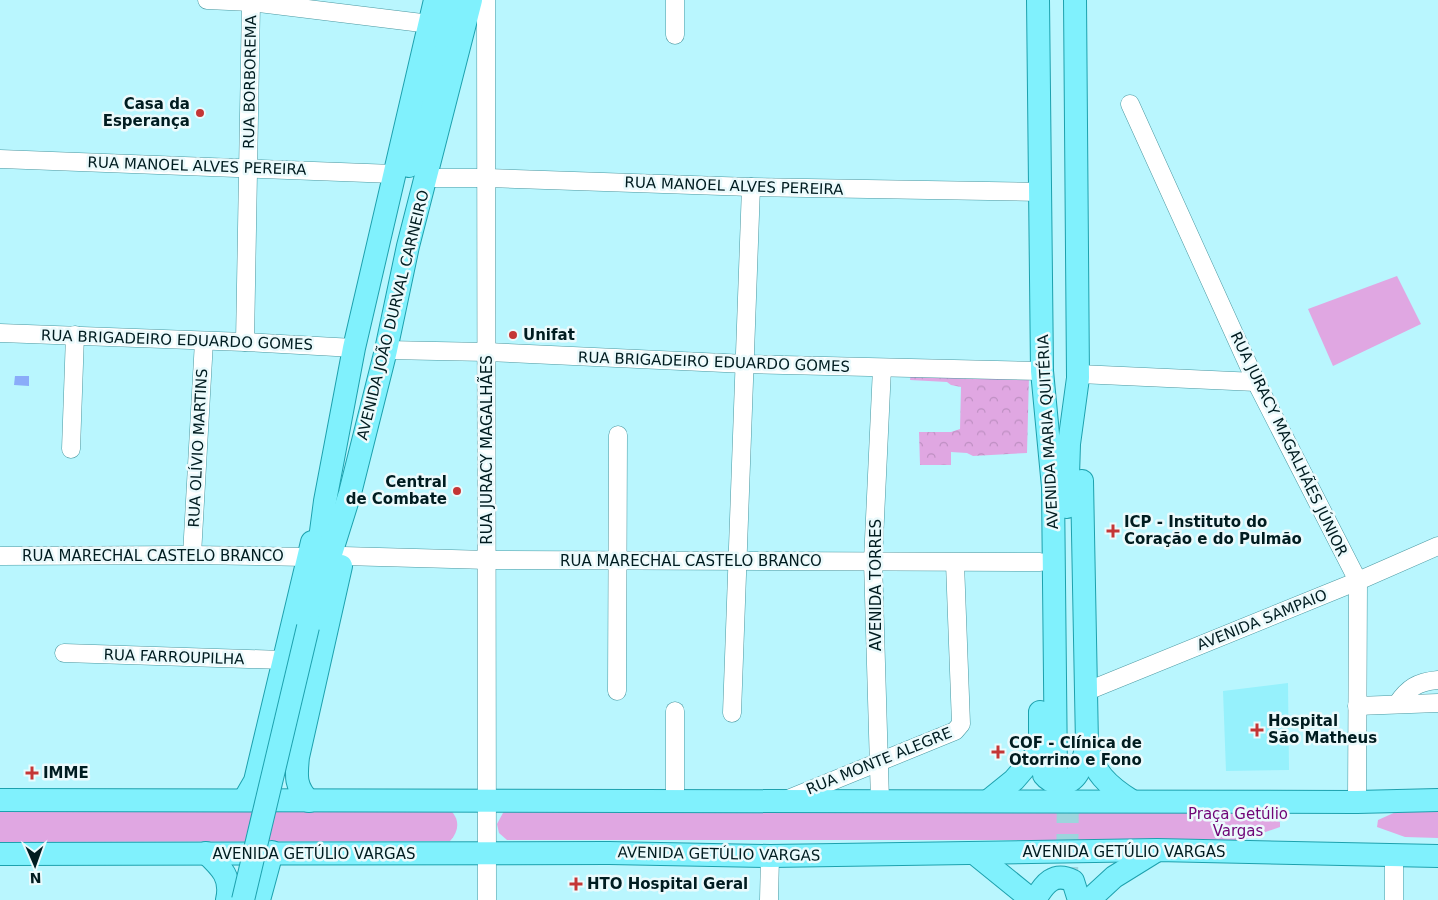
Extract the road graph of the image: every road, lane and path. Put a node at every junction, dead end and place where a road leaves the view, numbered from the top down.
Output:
1 (207, 0) edge
2 (435, 0) edge
3 (454, 0) edge
4 (471, 0) edge
5 (486, 0) edge
6 (675, 0) edge
7 (1038, 0) edge
8 (1074, 0) edge
9 (251, 2) junction
10 (430, 24) junction
11 (1038, 30) junction
12 (1074, 30) junction
13 (675, 35) dead end
14 (1130, 104) dead end
15 (419, 137) junction
16 (0, 159) edge
17 (248, 168) junction
18 (394, 174) junction
19 (427, 178) junction
20 (486, 178) junction
21 (751, 188) junction
22 (1041, 192) junction
23 (382, 232) junction
24 (411, 236) junction
25 (0, 333) edge
26 (75, 336) junction
27 (204, 341) junction
28 (245, 342) junction
29 (354, 348) junction
30 (386, 350) junction
31 (487, 352) junction
32 (746, 364) junction
33 (882, 368) junction
34 (1042, 374) junction
35 (1078, 376) junction
36 (1256, 382) junction
37 (618, 435) dead end
38 (71, 449) dead end
39 (350, 493) junction
40 (325, 501) junction
41 (1438, 546) edge
42 (192, 555) junction
43 (0, 556) edge
44 (343, 556) junction
45 (307, 557) junction
46 (488, 560) junction
47 (619, 561) junction
48 (737, 561) junction
49 (873, 561) junction
50 (955, 562) junction
51 (1040, 562) junction
52 (1358, 582) junction
53 (308, 627) junction
54 (64, 653) dead end
55 (283, 660) junction
56 (1438, 680) edge
57 (617, 691) dead end
58 (1085, 692) junction
59 (1438, 703) edge
60 (1397, 704) junction
61 (1357, 706) junction
62 (674, 711) dead end
63 (732, 713) dead end
64 (264, 743) junction
65 (1087, 744) junction
66 (1040, 750) junction
67 (298, 757) junction
68 (878, 761) junction
69 (0, 800) edge
70 (244, 800) junction
71 (1438, 800) edge
72 (309, 801) junction
73 (486, 801) junction
74 (784, 801) junction
75 (880, 801) junction
76 (988, 801) junction
77 (1132, 801) junction
78 (675, 802) junction
79 (1357, 802) junction
80 (1157, 850) junction
81 (272, 852) junction
82 (206, 853) junction
83 (974, 853) junction
84 (0, 854) edge
85 (488, 854) junction
86 (770, 856) junction
87 (1394, 856) junction
88 (1438, 856) edge
89 (243, 897) edge
90 (1055, 897) edge
91 (487, 900) edge
92 (769, 900) edge
93 (1089, 900) edge
94 (1394, 900) edge

1 - 9 street
2 - 10 main road, AVENIDA JOÃO DURVAL CARNEIRO
3 - 15 main road
4 - 19 main road, AVENIDA JOÃO DURVAL CARNEIRO
5 - 20 street, RUA JURACY MAGALHÃES
6 - 13 street
7 - 11 main road, AVENIDA MARIA QUITÉRIA
8 - 12 main road, AVENIDA MARIA QUITÉRIA
9 - 10 street
9 - 17 street, RUA BORBOREMA
10 - 18 main road, AVENIDA JOÃO DURVAL CARNEIRO
11 - 12 main road
11 - 22 main road, AVENIDA MARIA QUITÉRIA
12 - 35 main road, AVENIDA MARIA QUITÉRIA
14 - 36 street, RUA JURACY MAGALHÃES JÚNIOR
15 - 23 main road
15 - 24 main road
16 - 17 street, RUA MANOEL ALVES PEREIRA
17 - 18 street, RUA MANOEL ALVES PEREIRA
17 - 28 street, RUA BORBOREMA
18 - 23 main road, AVENIDA JOÃO DURVAL CARNEIRO
19 - 20 street, RUA MANOEL ALVES PEREIRA
19 - 24 main road, AVENIDA JOÃO DURVAL CARNEIRO
20 - 21 street, RUA MANOEL ALVES PEREIRA
20 - 31 street, RUA JURACY MAGALHÃES
21 - 22 street, RUA MANOEL ALVES PEREIRA
21 - 32 street
22 - 34 main road, AVENIDA MARIA QUITÉRIA
23 - 29 main road, AVENIDA JOÃO DURVAL CARNEIRO
24 - 30 main road, AVENIDA JOÃO DURVAL CARNEIRO
25 - 26 street, RUA BRIGADEIRO EDUARDO GOMES
26 - 27 street, RUA BRIGADEIRO EDUARDO GOMES
26 - 38 street
27 - 28 street, RUA BRIGADEIRO EDUARDO GOMES
27 - 42 street, RUA OLÍVIO MARTINS
28 - 29 street, RUA BRIGADEIRO EDUARDO GOMES
29 - 40 main road, AVENIDA JOÃO DURVAL CARNEIRO
30 - 31 street, RUA BRIGADEIRO EDUARDO GOMES
30 - 39 main road, AVENIDA JOÃO DURVAL CARNEIRO
31 - 32 street, RUA BRIGADEIRO EDUARDO GOMES
31 - 46 street, RUA JURACY MAGALHÃES
32 - 33 street, RUA BRIGADEIRO EDUARDO GOMES
32 - 48 street
33 - 34 street, RUA BRIGADEIRO EDUARDO GOMES
33 - 49 street, AVENIDA TORRES
34 - 35 main road, AVENIDA MARIA QUITÉRIA
34 - 51 main road
35 - 36 street
35 - 58 main road
36 - 52 street, RUA JURACY MAGALHÃES JÚNIOR
37 - 47 street
39 - 44 main road
39 - 53 main road, AVENIDA JOÃO DURVAL CARNEIRO
40 - 45 main road
40 - 53 main road, AVENIDA JOÃO DURVAL CARNEIRO
41 - 52 street, AVENIDA SAMPAIO
42 - 43 street, RUA MARECHAL CASTELO BRANCO
42 - 45 street, RUA MARECHAL CASTELO BRANCO
44 - 46 street, RUA MARECHAL CASTELO BRANCO
44 - 67 main road
45 - 55 main road
46 - 47 street, RUA MARECHAL CASTELO BRANCO
46 - 73 street, RUA JURACY MAGALHÃES
47 - 48 street, RUA MARECHAL CASTELO BRANCO
47 - 57 street
48 - 49 street, RUA MARECHAL CASTELO BRANCO
48 - 63 street
49 - 50 street, RUA MARECHAL CASTELO BRANCO
49 - 68 street, AVENIDA TORRES
50 - 51 street, RUA MARECHAL CASTELO BRANCO
50 - 68 street, RUA MONTE ALEGRE
51 - 66 main road
52 - 58 street, AVENIDA SAMPAIO
52 - 61 street, RUA JURACY MAGALHÃES JÚNIOR
53 - 89 main road, AVENIDA JOÃO DURVAL CARNEIRO, bridge
54 - 55 street, RUA FARROUPILHA
55 - 64 main road
56 - 60 street
58 - 65 main road
59 - 60 street
60 - 61 street
61 - 79 street, RUA JURACY MAGALHÃES JÚNIOR
62 - 78 street
64 - 67 main road
64 - 70 main road
65 - 66 main road
65 - 77 main road
66 - 76 main road
67 - 72 main road
68 - 74 street, RUA MONTE ALEGRE
68 - 75 street, AVENIDA TORRES
69 - 70 main road
70 - 72 main road
71 - 79 main road
72 - 73 main road
73 - 78 main road
73 - 85 street, RUA JURACY MAGALHÃES
74 - 75 main road
74 - 78 main road
75 - 76 main road
76 - 77 main road
77 - 79 main road
80 - 83 main road, AVENIDA GETÚLIO VARGAS
80 - 87 main road, AVENIDA GETÚLIO VARGAS
80 - 93 main road
81 - 82 main road, AVENIDA GETÚLIO VARGAS
81 - 85 main road, AVENIDA GETÚLIO VARGAS
81 - 89 main road
82 - 84 main road, AVENIDA GETÚLIO VARGAS
82 - 89 main road
83 - 86 main road, AVENIDA GETÚLIO VARGAS
83 - 90 main road
85 - 86 main road, AVENIDA GETÚLIO VARGAS
85 - 91 street, RUA JURACY MAGALHÃES
86 - 92 street
87 - 88 main road, AVENIDA GETÚLIO VARGAS
87 - 94 street

